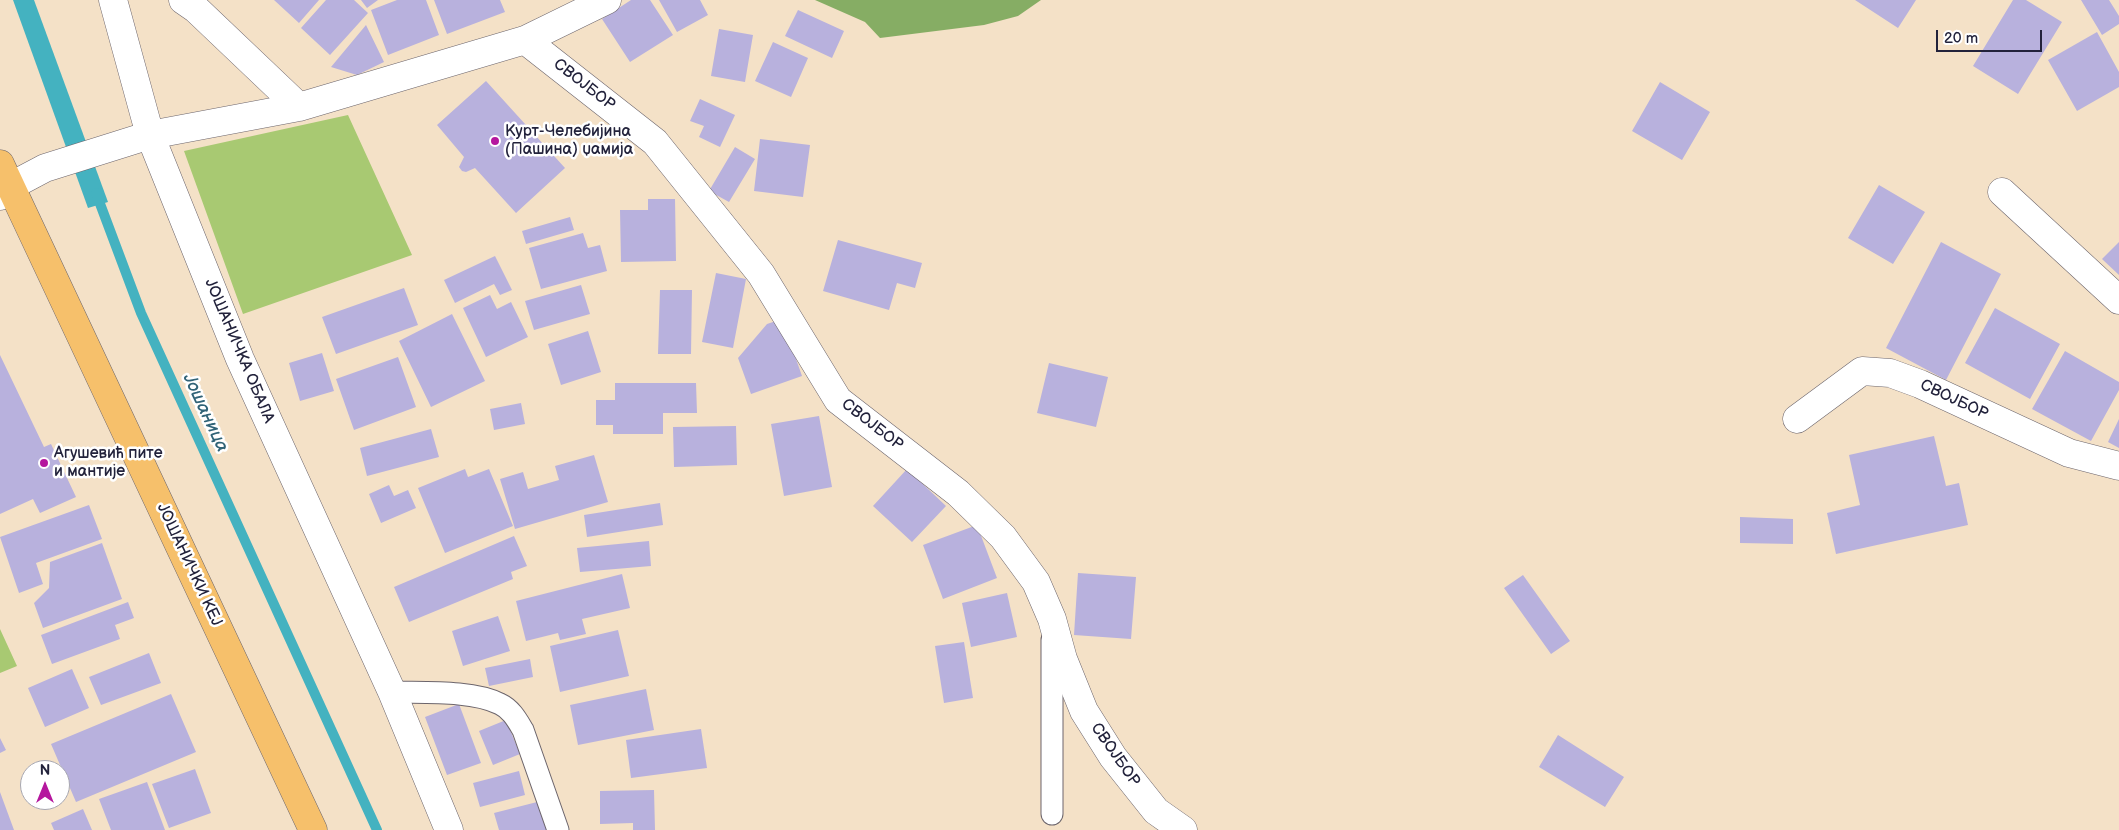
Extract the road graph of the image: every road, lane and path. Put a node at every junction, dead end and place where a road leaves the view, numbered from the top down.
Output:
1 (113, 0) edge
2 (607, 0) edge
3 (196, 3) edge
4 (526, 40) junction
5 (299, 107) junction
6 (150, 135) junction
7 (4, 182) edge
8 (2002, 192) dead end
9 (2119, 300) edge
10 (1797, 419) dead end
11 (2119, 466) edge
12 (1052, 619) junction
13 (392, 692) junction
14 (1052, 814) dead end
15 (314, 830) edge
16 (449, 830) edge
17 (558, 830) edge
18 (1183, 830) edge

1 - 6 street, ЈОШАНИЧКА ОБАЛА
2 - 4 street
3 - 5 street
4 - 5 street
4 - 12 street, СВОЈБОР
5 - 6 street
6 - 7 street
6 - 13 street, ЈОШАНИЧКА ОБАЛА
7 - 15 main road, ЈОШАНИЧКИ КЕЈ
8 - 9 street
10 - 11 street, СВОЈБОР
12 - 14 lane
12 - 18 street, СВОЈБОР
13 - 16 street, ЈОШАНИЧКА ОБАЛА
13 - 17 lane

